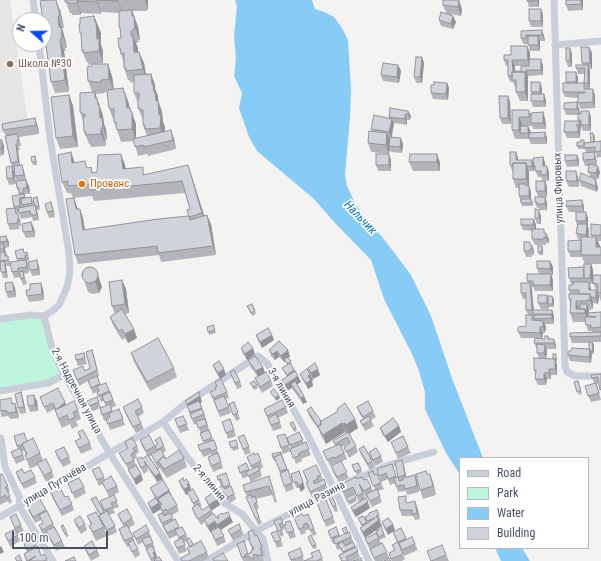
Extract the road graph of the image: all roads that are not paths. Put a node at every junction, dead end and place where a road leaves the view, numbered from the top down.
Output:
1 (33, 0) edge
2 (554, 0) edge
3 (35, 12) edge
4 (601, 42) edge
5 (555, 45) junction
6 (40, 52) edge
7 (44, 316) junction
8 (0, 319) edge
9 (64, 375) junction
10 (601, 376) edge
11 (0, 391) edge
12 (163, 422) junction
13 (1, 438) dead end
14 (109, 452) junction
15 (434, 452) dead end
16 (334, 490) junction
17 (19, 506) junction
18 (0, 518) edge
19 (256, 531) junction
20 (53, 561) edge
21 (178, 561) edge
22 (206, 561) edge
23 (268, 561) edge
24 (369, 561) edge

1 - 3 street
2 - 5 street, улица Фировых
4 - 5 street
5 - 10 street, улица Фировых
6 - 7 street
7 - 8 street
7 - 9 street, 2-я Надречная улица
9 - 11 street
9 - 14 street, 2-я Надречная улица
12 - 14 street, 3-я линия
12 - 16 street, 3-я линия
12 - 19 street, 2-я линия
13 - 17 street
14 - 17 street, улица Пугачёва
14 - 21 street, 2-я Надречная улица
15 - 16 street, улица Разина
16 - 19 street, улица Разина
16 - 24 street, 3-я линия
17 - 18 street, улица Пугачёва
17 - 20 street
19 - 22 street, улица Разина
19 - 23 street, 2-я линия

